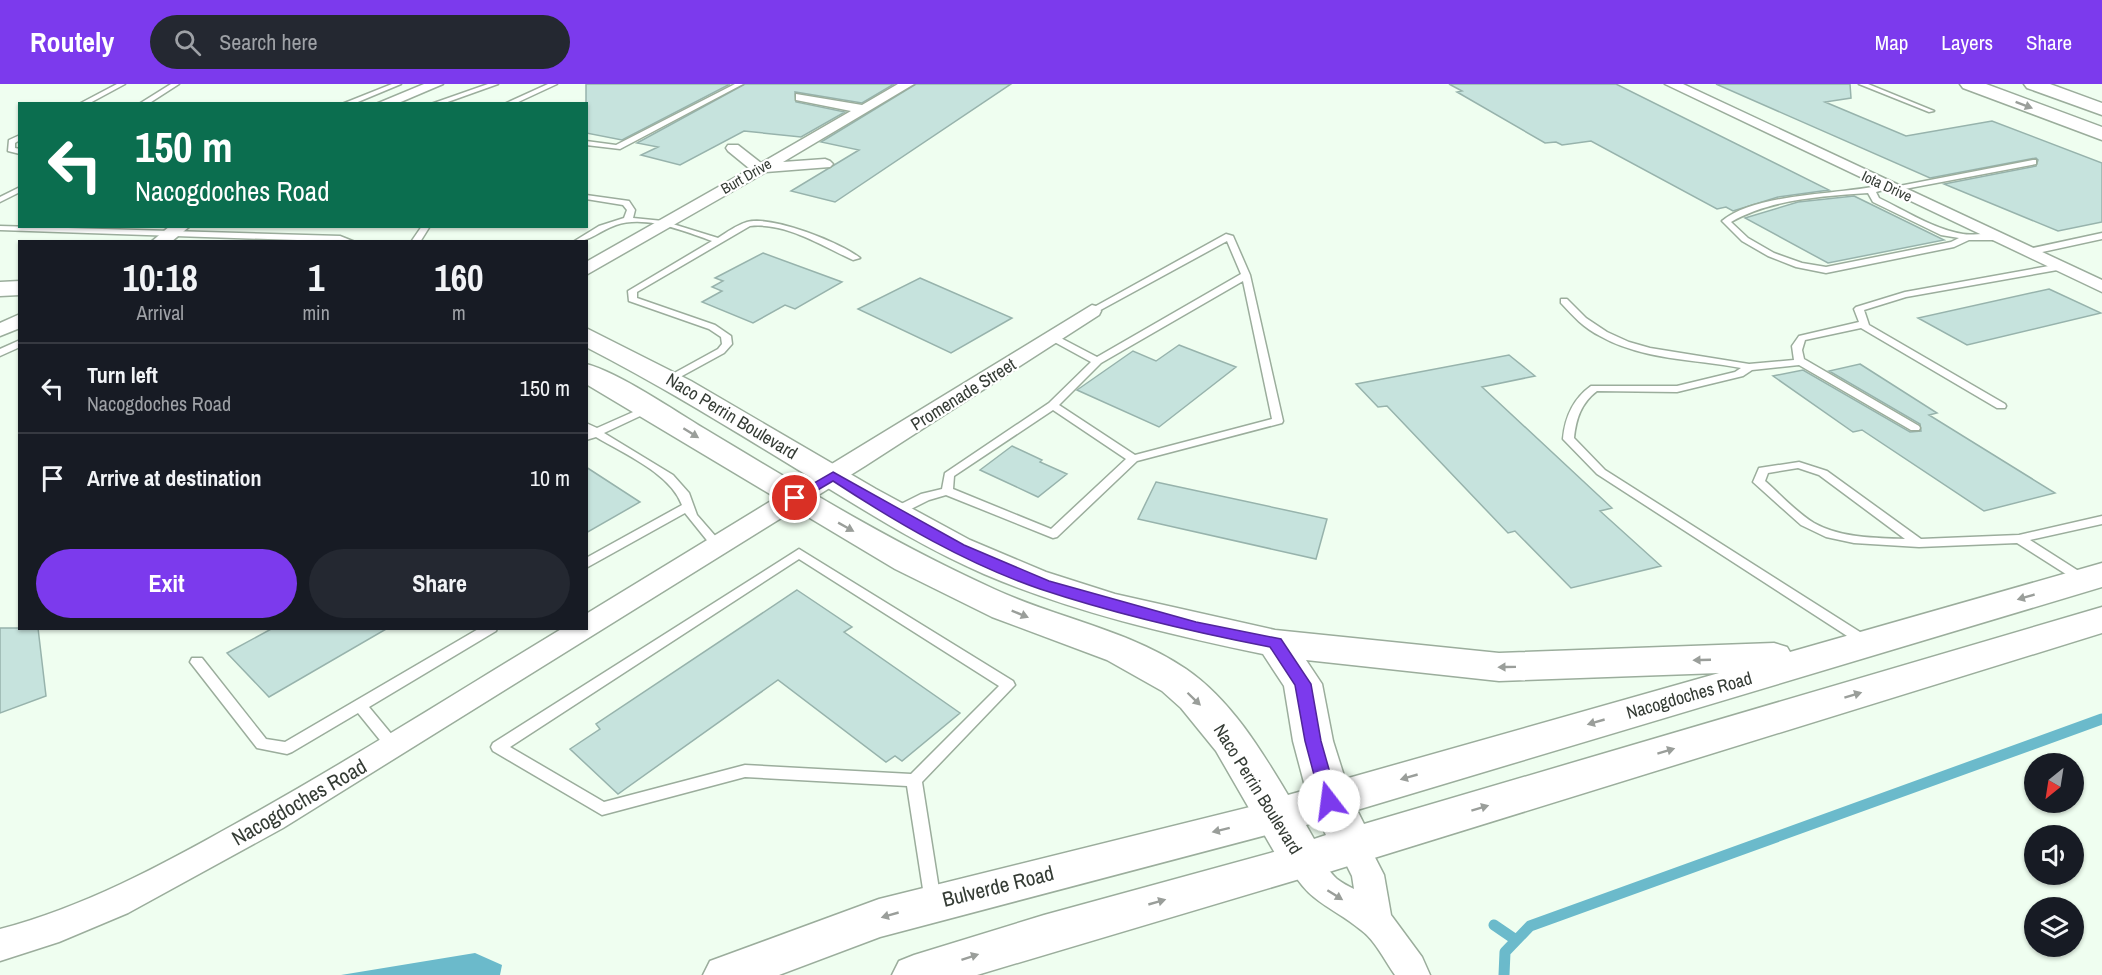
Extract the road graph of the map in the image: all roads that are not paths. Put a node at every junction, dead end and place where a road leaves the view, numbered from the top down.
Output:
1 (122, 84) edge
2 (176, 84) edge
3 (398, 84) edge
4 (436, 84) edge
5 (495, 84) edge
6 (554, 84) edge
7 (740, 84) edge
8 (907, 84) edge
9 (1672, 84) edge
10 (1862, 84) edge
11 (1969, 84) edge
12 (2009, 84) edge
13 (2033, 84) edge
14 (2071, 84) edge
15 (2102, 94) edge
16 (801, 97) dead end
17 (85, 102) edge
18 (145, 102) edge
19 (350, 102) edge
20 (387, 102) edge
21 (440, 102) edge
22 (512, 102) edge
23 (2102, 109) edge
24 (863, 110) junction
25 (1931, 111) dead end
26 (2102, 118) edge
27 (2102, 134) edge
28 (18, 138) edge
29 (588, 144) edge
30 (733, 148) dead end
31 (18, 151) edge
32 (2033, 162) dead end
33 (825, 164) dead end
34 (758, 168) junction
35 (1891, 187) junction
36 (18, 190) edge
37 (1871, 191) junction
38 (588, 197) edge
39 (0, 200) edge
40 (628, 220) junction
41 (663, 225) junction
42 (0, 228) edge
43 (52, 228) edge
44 (230, 228) edge
45 (163, 232) edge
46 (223, 234) junction
47 (2102, 236) edge
48 (1967, 237) junction
49 (1996, 237) junction
50 (270, 239) edge
51 (297, 240) edge
52 (581, 240) edge
53 (720, 241) junction
54 (2028, 252) junction
55 (856, 258) dead end
56 (2060, 267) junction
57 (588, 269) edge
58 (18, 272) edge
59 (0, 273) edge
60 (1246, 275) junction
61 (2102, 287) edge
62 (18, 288) edge
63 (0, 289) edge
64 (1564, 301) dead end
65 (1092, 311) joint
66 (18, 321) edge
67 (1864, 324) junction
68 (1, 330) edge
69 (588, 337) edge
70 (1052, 337) junction
71 (18, 344) edge
72 (0, 353) edge
73 (1097, 361) junction
74 (1801, 362) junction
75 (1749, 367) junction
76 (588, 373) edge
77 (671, 379) junction
78 (1053, 405) junction
79 (2001, 406) dead end
80 (650, 407) junction
81 (588, 427) edge
82 (1915, 428) dead end
83 (598, 432) junction
84 (588, 436) edge
85 (1133, 459) junction
86 (833, 476) junction
87 (946, 491) junction
88 (795, 498) junction
89 (688, 506) junction
90 (893, 513) junction
91 (2101, 520) edge
92 (2019, 539) junction
93 (1919, 543) junction
94 (718, 546) junction
95 (588, 563) edge
96 (2093, 578) edge
97 (2102, 620) edge
98 (588, 622) edge
99 (488, 630) edge
100 (574, 630) edge
101 (1275, 643) junction
102 (1867, 643) junction
103 (1824, 655) junction
104 (197, 662) dead end
105 (360, 705) junction
106 (393, 746) junction
107 (914, 780) junction
108 (1329, 801) junction
109 (1278, 816) junction
110 (1353, 846) junction
111 (1303, 861) junction
112 (933, 903) junction
113 (1376, 920) junction
114 (0, 945) edge
115 (724, 975) edge
116 (914, 975) edge
117 (1413, 975) edge

1 - 17 lane
2 - 18 lane
3 - 19 lane
4 - 20 street
5 - 21 lane
6 - 22 lane
7 - 29 lane
8 - 24 street, Burt Drive
9 - 35 street, Iota Drive
10 - 25 lane
11 -> 27 main road
12 - 26 main road
13 - 23 main road
14 - 15 main road
16 - 24 street
24 - 34 street, Burt Drive
28 - 31 lane
30 - 34 street
32 - 35 lane
33 - 34 street
34 - 41 street, Burt Drive
35 - 37 lane
35 - 49 street, Iota Drive
36 - 39 lane
37 - 48 lane
37 - 48 lane
38 - 40 lane
40 - 41 lane
40 - 52 lane
41 - 53 lane
41 - 57 street, Burt Drive
42 - 43 lane
43 - 45 lane
44 - 46 lane
45 - 46 lane
46 - 50 lane
47 - 54 lane
48 - 49 lane
49 - 54 street, Iota Drive
50 - 51 lane
53 - 55 lane
53 - 77 lane
54 - 56 street, Iota Drive
56 - 61 street, Iota Drive
56 - 67 lane
58 - 59 main road
60 - 65 lane
60 - 73 lane
60 - 85 lane
62 - 63 main road
64 - 75 lane
65 - 70 street, Promenade Street
66 - 68 street
67 - 74 lane
67 - 79 lane
69 - 77 main road, Naco Perrin Boulevard
70 - 73 lane
70 - 86 street, Promenade Street
71 - 72 lane
73 - 78 lane
74 - 75 lane
74 - 82 lane
75 - 102 lane
76 - 80 main road, Naco Perrin Boulevard
77 - 86 main road, Naco Perrin Boulevard
78 - 85 lane
78 - 87 lane
80 - 83 lane
80 -> 88 main road, Naco Perrin Boulevard
81 - 83 lane
83 - 84 lane
83 - 89 lane
85 - 87 lane
86 - 88 street, Nacogdoches Road
86 - 90 main road, Naco Perrin Boulevard
87 - 90 lane
88 - 94 street, Nacogdoches Road
88 -> 109 main road, Naco Perrin Boulevard
89 - 94 lane
89 - 95 lane
90 - 101 main road, Naco Perrin Boulevard
91 - 92 lane
92 - 93 lane
92 - 96 lane
93 - 93 lane
94 - 98 street, Nacogdoches Road
96 -> 102 main road, Nacogdoches Road
110 -> 97 main road
99 - 105 lane
100 - 106 street, Nacogdoches Road
103 -> 101 main road, Naco Perrin Boulevard
101 - 108 main road
102 - 103 main road, Nacogdoches Road
103 -> 108 main road, Nacogdoches Road
104 - 105 lane
105 - 106 lane
106 - 114 street, Nacogdoches Road
107 - 107 lane
107 - 112 lane
108 - 109 main road, Nacogdoches Road
108 - 110 main road
109 - 111 main road, Naco Perrin Boulevard
109 -> 112 street, Bulverde Road
110 - 111 main road
110 - 113 street
111 -> 113 street
116 -> 111 street
112 -> 115 street, Bulverde Road
113 - 117 street

